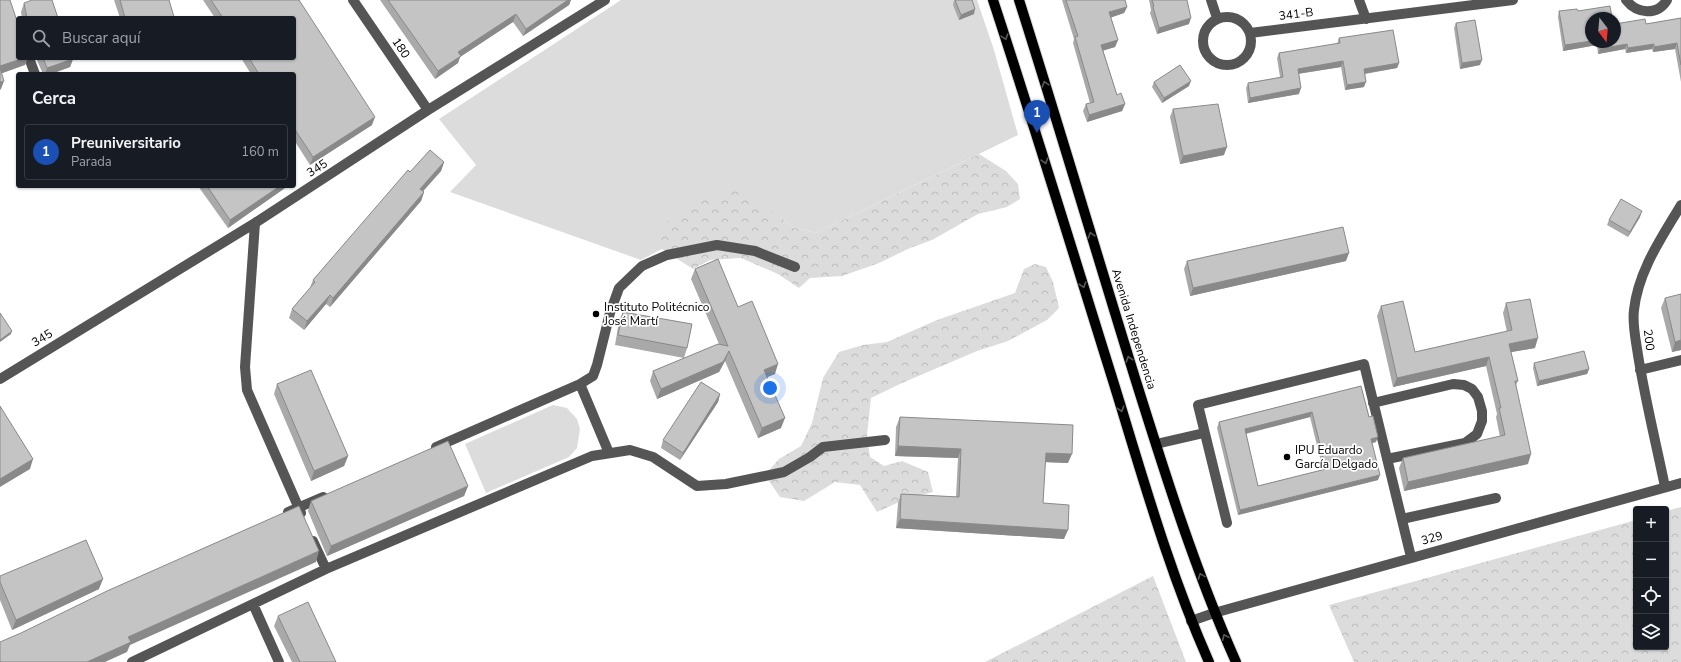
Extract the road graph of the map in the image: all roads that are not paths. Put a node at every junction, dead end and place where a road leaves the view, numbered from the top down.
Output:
1 (353, 0) edge
2 (605, 0) edge
3 (993, 0) edge
4 (1019, 0) edge
5 (1211, 0) edge
6 (1359, 0) edge
7 (1512, 0) edge
8 (1626, 0) edge
9 (1667, 0) edge
10 (1217, 18) junction
11 (1366, 19) junction
12 (1250, 33) junction
13 (30, 60) edge
14 (34, 72) edge
15 (428, 110) junction
16 (1681, 205) edge
17 (256, 223) junction
18 (795, 267) dead end
19 (1681, 360) edge
20 (1640, 370) junction
21 (0, 379) edge
22 (580, 384) junction
23 (1374, 403) junction
24 (1204, 433) junction
25 (885, 440) dead end
26 (1156, 444) junction
27 (428, 451) edge
28 (609, 453) junction
29 (1387, 460) junction
30 (1681, 483) edge
31 (1666, 487) junction
32 (334, 492) edge
33 (1496, 498) dead end
34 (298, 508) junction
35 (276, 517) edge
36 (1402, 520) junction
37 (1228, 523) dead end
38 (1411, 557) junction
39 (326, 569) junction
40 (253, 604) junction
41 (1214, 613) junction
42 (1191, 621) junction
43 (132, 662) edge
44 (278, 662) edge
45 (1208, 662) edge
46 (1236, 662) edge

1 - 15 street, 180
2 - 15 street, 345
3 -> 42 main road
26 -> 4 main road, Avenida Independencia
5 - 10 street
6 - 11 street
7 - 11 street, 341-B
8 - 9 street
10 - 12 street
10 - 12 street
11 - 12 street, 341-B
13 - 14 street
15 - 17 street, 345
16 - 20 street, 200
17 - 21 street, 345
17 - 34 street
18 - 22 street
19 - 20 street
20 - 31 street, 200
22 - 27 street
22 - 28 street
23 - 24 street
23 - 29 street
23 - 29 street
24 - 26 street
24 - 37 street
25 - 28 street
41 -> 26 main road, Avenida Independencia
28 - 39 street
29 - 36 street
30 - 31 street, 329
31 - 38 street, 329
32 - 34 street
33 - 36 street
34 - 35 street
34 - 39 street
36 - 38 street
38 - 41 street, 329
39 - 40 street
40 - 43 street
40 - 44 street
41 - 42 street, 329
46 -> 41 main road, Avenida Independencia
42 - 45 main road

